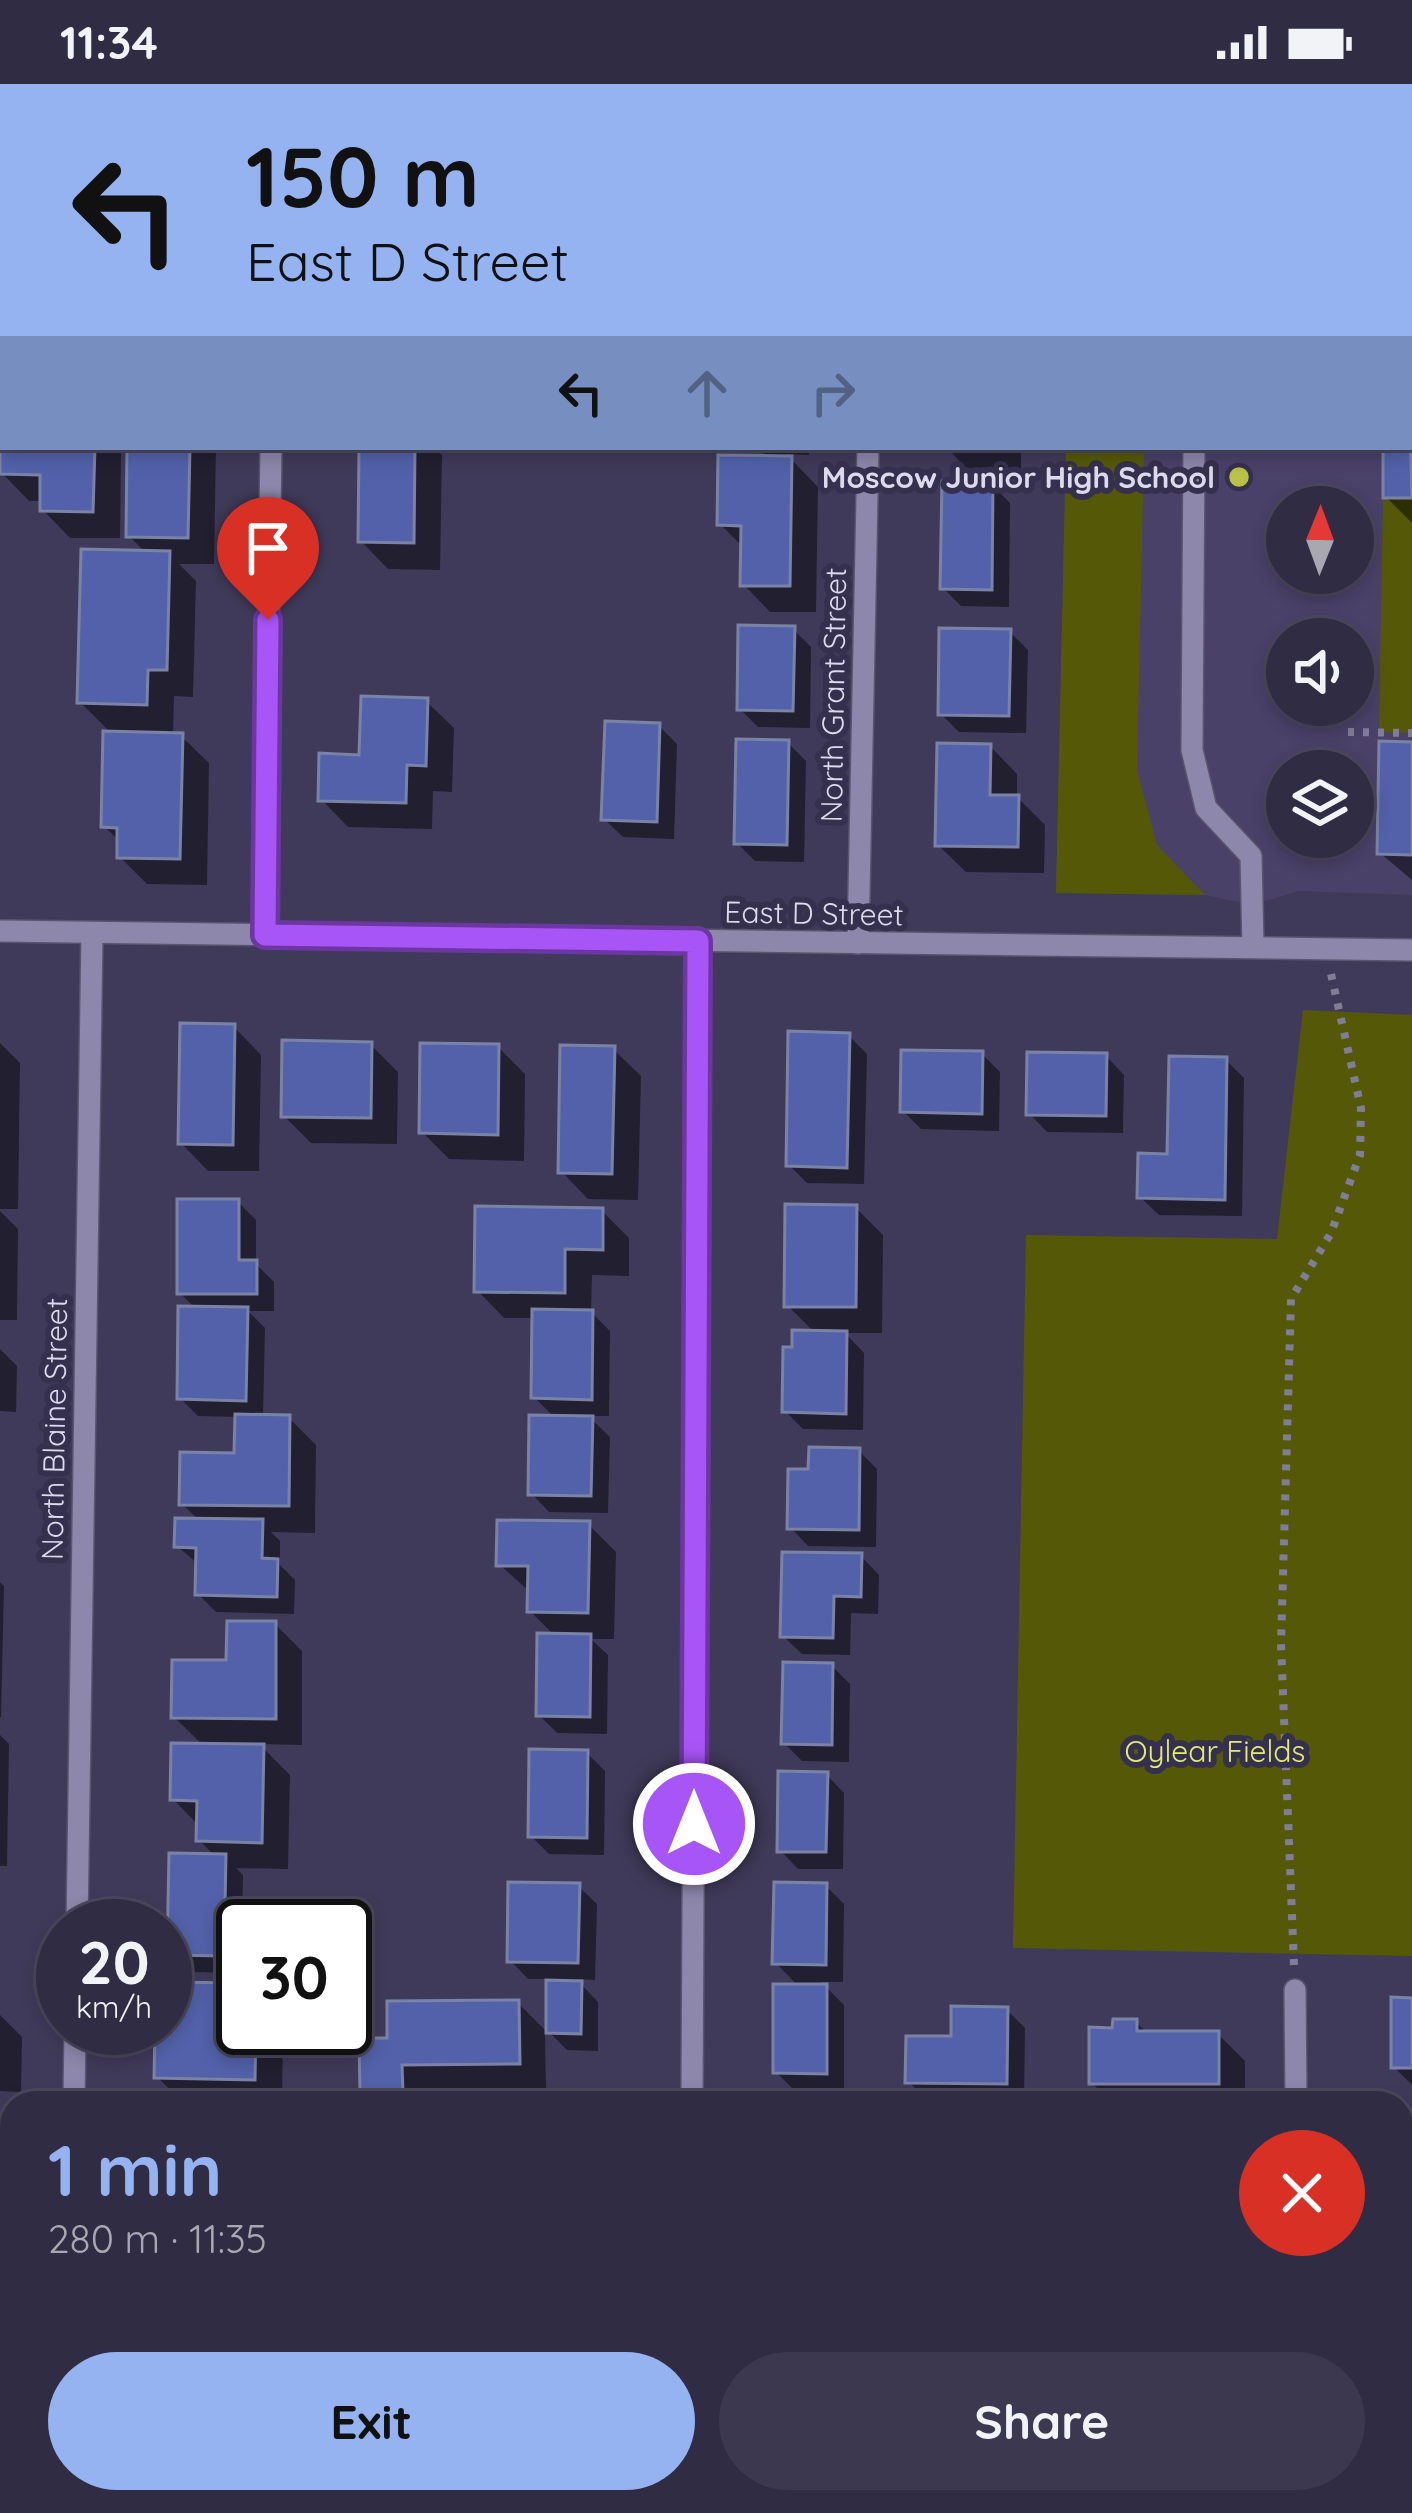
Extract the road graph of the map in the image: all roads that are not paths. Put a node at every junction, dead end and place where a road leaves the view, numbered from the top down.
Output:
1 (271, 450) edge
2 (868, 450) edge
3 (1194, 450) edge
4 (0, 931) edge
5 (92, 933) junction
6 (265, 935) junction
7 (698, 941) junction
8 (858, 943) junction
9 (1253, 947) junction
10 (1412, 950) edge
11 (77, 1899) edge
12 (1295, 1990) road end
13 (75, 2055) edge
14 (74, 2091) edge
15 (692, 2091) edge
16 (1295, 2091) edge

1 - 6 street
2 - 8 street, North Grant Street
3 - 9 street
4 - 5 street, East D Street
5 - 6 street, East D Street
5 - 11 street, North Blaine Street
6 - 7 street, East D Street
7 - 8 street, East D Street
7 - 15 street
8 - 9 street, East D Street
9 - 10 street, East D Street
12 - 16 street
13 - 14 street

